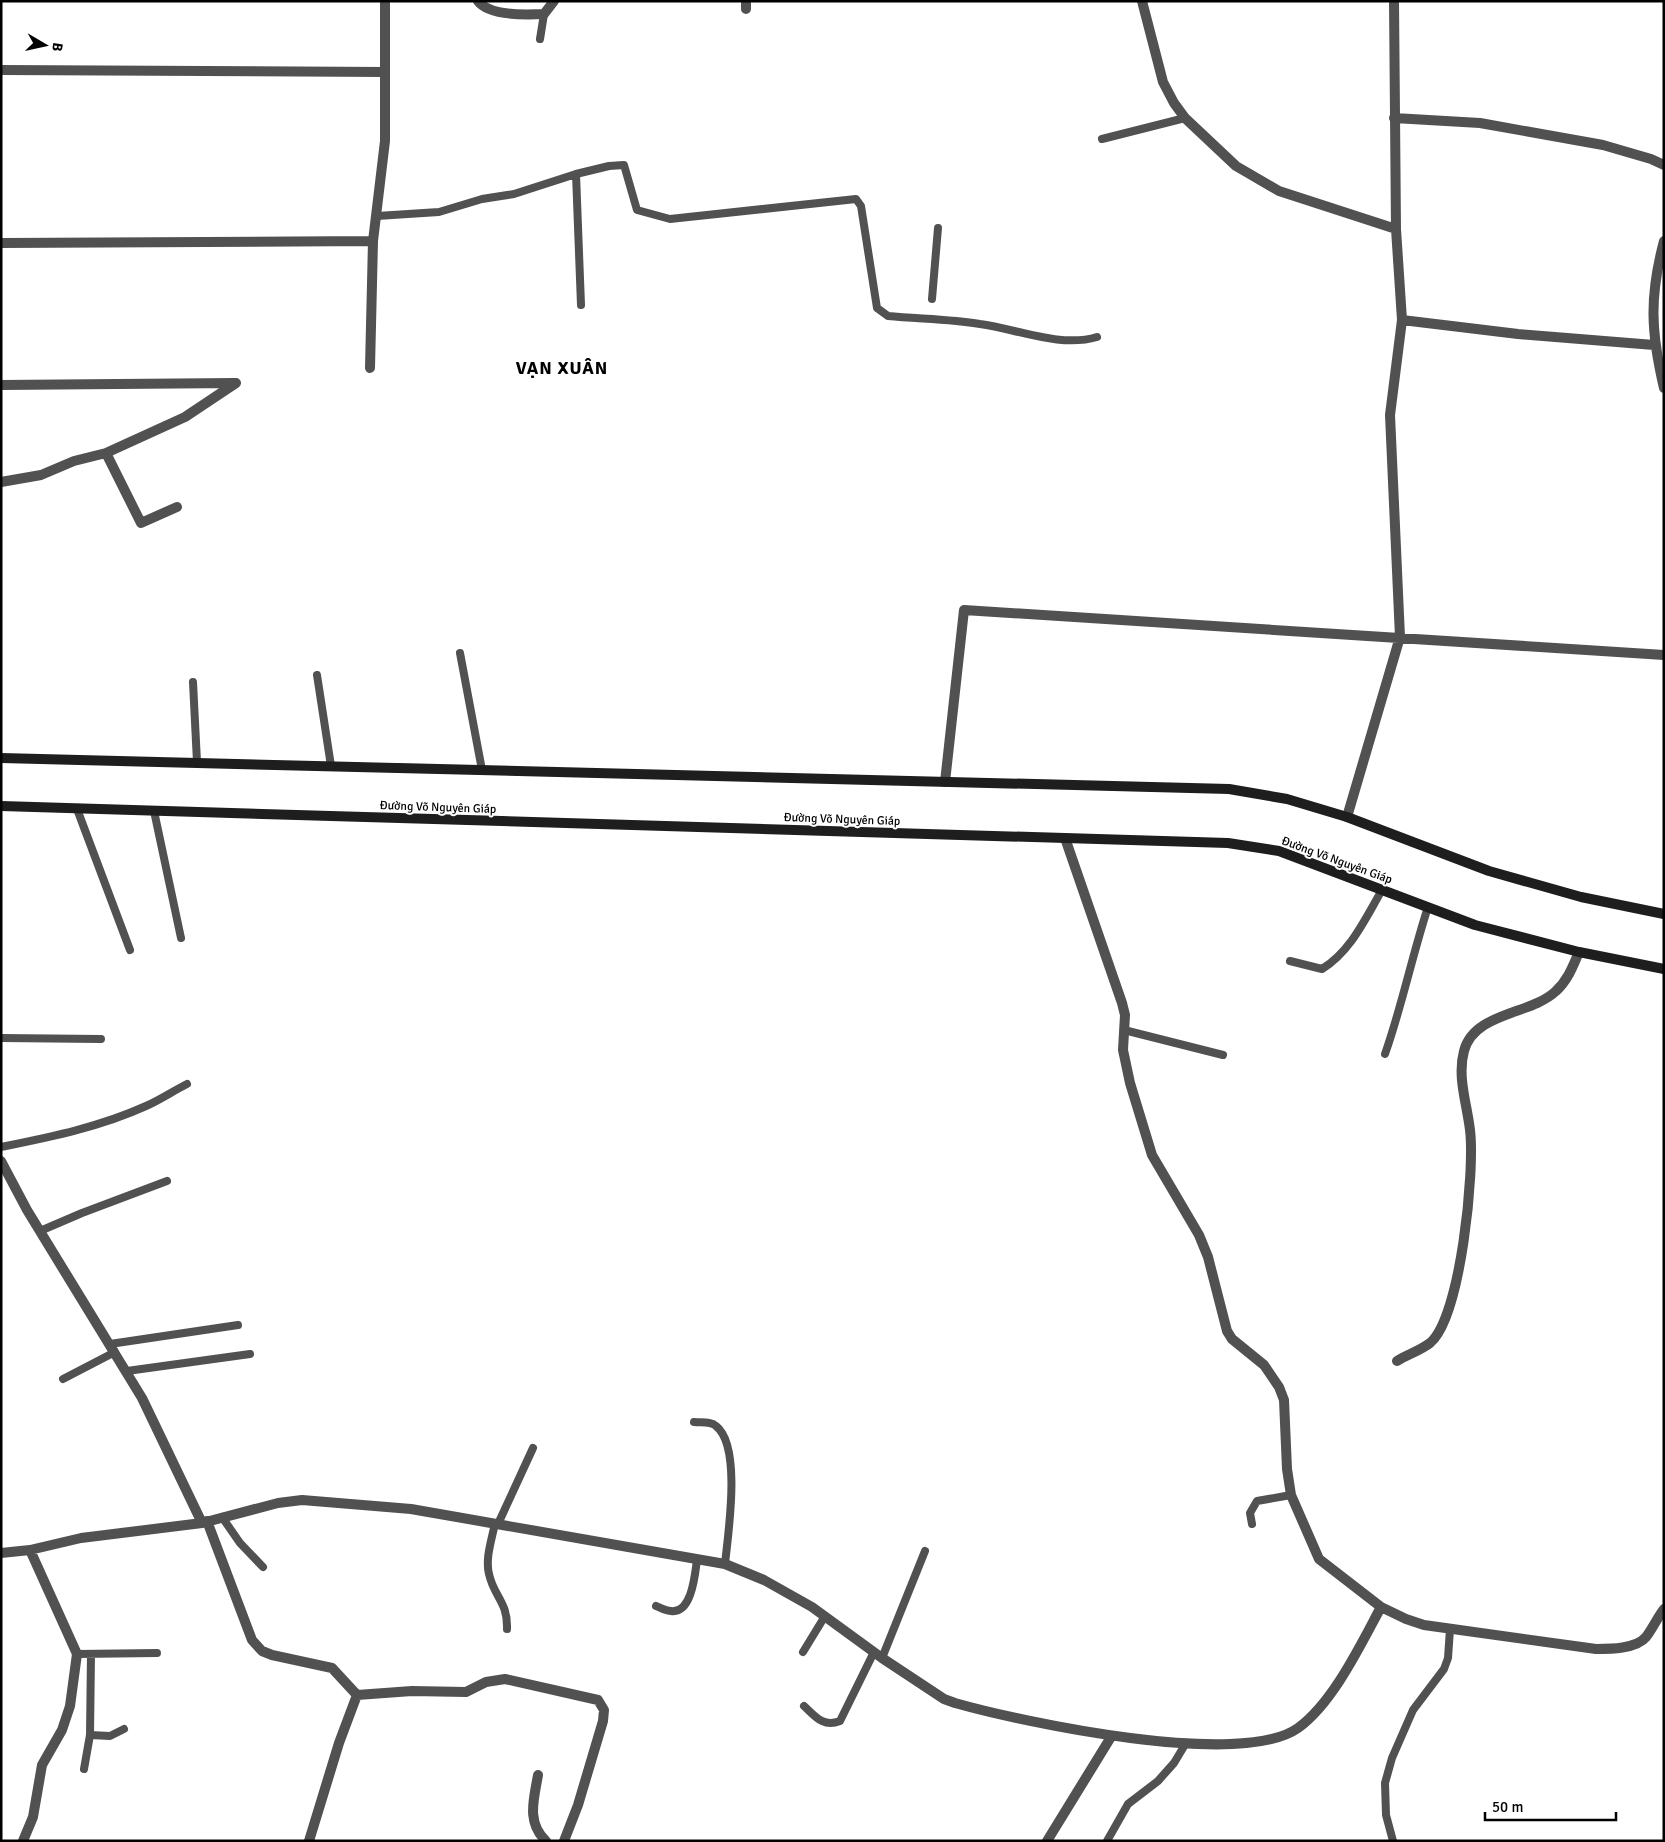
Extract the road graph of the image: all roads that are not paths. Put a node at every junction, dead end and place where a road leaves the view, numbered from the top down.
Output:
1 (385, 1) edge
2 (478, 1) edge
3 (554, 1) edge
4 (1142, 1) edge
5 (1394, 1) edge
6 (544, 14) junction
7 (540, 39) dead end
8 (1, 70) edge
9 (385, 72) junction
10 (1185, 118) junction
11 (1394, 118) junction
12 (1102, 139) dead end
13 (1664, 165) edge
14 (576, 174) junction
15 (377, 216) junction
16 (938, 228) dead end
17 (1396, 229) junction
18 (373, 241) junction
19 (1664, 241) edge
20 (1, 243) edge
21 (932, 299) dead end
22 (581, 305) dead end
23 (1402, 320) junction
24 (1097, 337) dead end
25 (1654, 345) junction
26 (370, 368) dead end
27 (1, 385) edge
28 (1664, 388) edge
29 (106, 454) junction
30 (1, 482) edge
31 (178, 507) dead end
32 (1400, 638) junction
33 (460, 653) dead end
34 (1664, 656) edge
35 (317, 675) dead end
36 (192, 682) dead end
37 (1, 758) edge
38 (197, 762) junction
39 (331, 766) junction
40 (482, 770) junction
41 (945, 782) junction
42 (1, 806) edge
43 (77, 809) junction
44 (154, 811) junction
45 (1347, 817) junction
46 (1065, 838) junction
47 (1382, 890) junction
48 (1428, 907) junction
49 (1664, 914) edge
50 (181, 938) dead end
51 (130, 950) dead end
52 (1579, 952) junction
53 (1290, 961) dead end
54 (1664, 969) edge
55 (1124, 1030) junction
56 (1, 1038) edge
57 (101, 1039) dead end
58 (1385, 1054) dead end
59 (1224, 1055) dead end
60 (187, 1084) dead end
61 (1, 1147) edge
62 (1, 1161) edge
63 (167, 1181) dead end
64 (40, 1231) junction
65 (238, 1325) dead end
66 (112, 1348) junction
67 (250, 1354) dead end
68 (1397, 1361) dead end
69 (126, 1371) junction
70 (63, 1380) dead end
71 (694, 1422) dead end
72 (533, 1448) dead end
73 (1292, 1495) junction
74 (222, 1517) junction
75 (205, 1522) junction
76 (496, 1524) junction
77 (1252, 1524) dead end
78 (30, 1550) junction
79 (925, 1551) dead end
80 (1, 1553) edge
81 (697, 1560) junction
82 (725, 1564) junction
83 (263, 1567) dead end
84 (656, 1606) dead end
85 (1380, 1607) junction
86 (1664, 1609) edge
87 (825, 1616) junction
88 (507, 1629) dead end
89 (1450, 1629) junction
90 (803, 1652) dead end
91 (157, 1653) dead end
92 (77, 1654) junction
93 (91, 1654) junction
94 (878, 1655) junction
95 (358, 1695) junction
96 (804, 1706) dead end
97 (124, 1729) dead end
98 (90, 1735) junction
99 (1110, 1737) junction
100 (1186, 1743) junction
101 (84, 1769) dead end
102 (538, 1775) dead end
103 (23, 1841) edge
104 (310, 1841) edge
105 (546, 1841) edge
106 (564, 1841) edge
107 (1047, 1841) edge
108 (1107, 1841) edge
109 (1393, 1841) edge

1 - 9 street
2 - 6 street
3 - 6 street
4 - 10 street
5 - 11 street
6 - 7 lane
8 - 9 street
9 - 15 street
10 - 12 lane
10 - 17 street
11 - 13 street
11 - 17 street
14 - 15 lane
14 - 22 lane
14 - 24 lane
15 - 18 street
16 - 21 lane
17 - 23 street
18 - 20 street
18 - 26 street
19 - 25 street
23 - 25 street
23 - 32 street
25 - 28 street
27 - 29 street
29 - 30 street
29 - 31 street
32 - 34 street
32 - 41 street
32 - 45 street
33 - 40 lane
35 - 39 lane
36 - 38 lane
37 - 38 main road
38 - 39 main road
39 - 40 main road
40 - 41 main road
41 - 45 main road
42 - 43 main road, Đường Võ Nguyên Giáp
43 - 44 main road, Đường Võ Nguyên Giáp
43 - 51 lane
44 - 46 main road, Đường Võ Nguyên Giáp
44 - 50 lane
45 - 49 main road
46 - 47 main road, Đường Võ Nguyên Giáp
46 - 55 street
47 - 48 main road, Đường Võ Nguyên Giáp
47 - 53 lane
48 - 52 main road, Đường Võ Nguyên Giáp
48 - 58 lane
52 - 54 main road, Đường Võ Nguyên Giáp
52 - 68 street
55 - 59 lane
55 - 73 street
56 - 57 lane
60 - 61 lane
62 - 64 street
63 - 64 lane
64 - 66 street
65 - 66 lane
66 - 69 street
66 - 70 lane
67 - 69 lane
69 - 75 street
71 - 82 lane
72 - 76 lane
73 - 77 lane
73 - 85 street
74 - 75 street
74 - 76 street
74 - 83 lane
75 - 78 street
75 - 95 street
76 - 81 street
76 - 88 lane
78 - 80 street
78 - 92 street
79 - 94 lane
81 - 82 street
81 - 84 lane
82 - 87 street
85 - 89 street
85 - 100 street
86 - 89 street
87 - 90 lane
87 - 94 street
89 - 109 lane
91 - 93 lane
92 - 93 lane
92 - 103 street
93 - 98 lane
94 - 96 lane
94 - 99 street
95 - 104 street
95 - 106 street
97 - 98 lane
98 - 101 lane
99 - 100 street
99 - 107 street
100 - 108 lane
102 - 105 street

